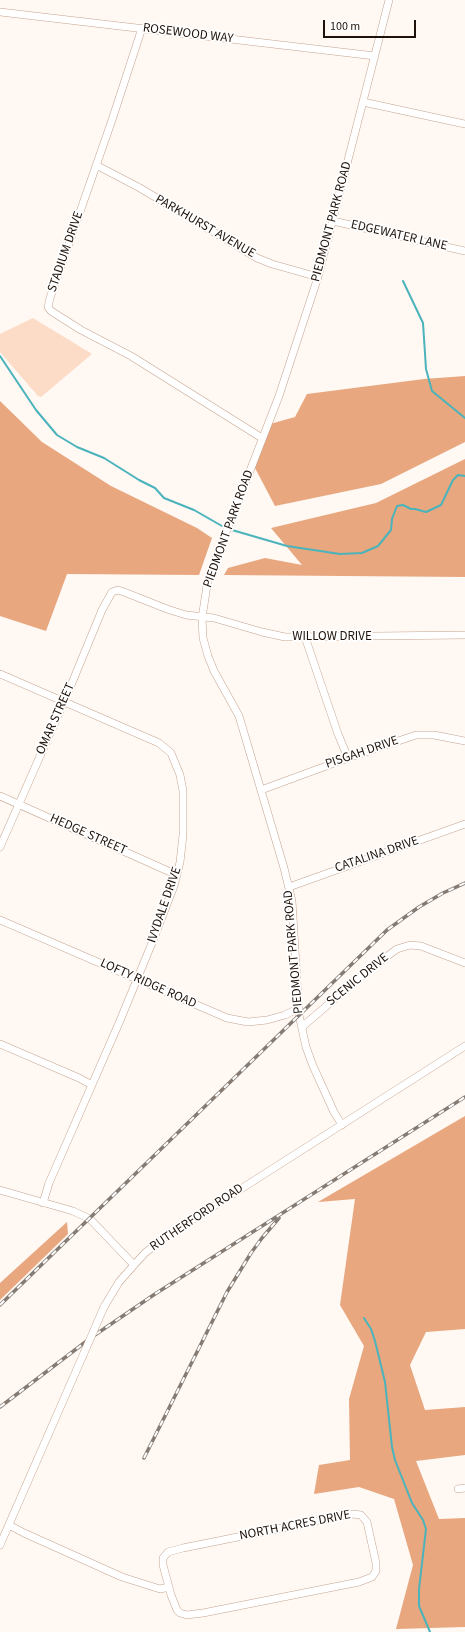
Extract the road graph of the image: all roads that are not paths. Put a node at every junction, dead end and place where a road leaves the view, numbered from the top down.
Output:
1 (389, 0) edge
2 (0, 12) edge
3 (142, 28) junction
4 (375, 56) junction
5 (363, 102) junction
6 (465, 124) edge
7 (96, 165) junction
8 (333, 221) junction
9 (465, 250) edge
10 (318, 277) junction
11 (262, 438) junction
12 (112, 592) joint
13 (202, 618) junction
14 (465, 635) edge
15 (305, 637) junction
16 (0, 674) edge
17 (64, 702) junction
18 (465, 741) edge
19 (348, 758) junction
20 (261, 790) junction
21 (0, 796) edge
22 (19, 804) junction
23 (465, 824) edge
24 (0, 847) edge
25 (177, 875) junction
26 (289, 887) junction
27 (0, 920) edge
28 (465, 963) edge
29 (137, 979) junction
30 (299, 1008) junction
31 (302, 1027) junction
32 (0, 1044) edge
33 (465, 1046) edge
34 (92, 1086) junction
35 (342, 1125) junction
36 (0, 1190) edge
37 (43, 1203) junction
38 (134, 1265) junction
39 (9, 1525) junction
40 (0, 1545) edge
41 (169, 1587) junction

1 - 4 street, PIEDMONT PARK ROAD
2 - 3 street, ROSEWOOD WAY
3 - 4 street, ROSEWOOD WAY
3 - 7 street, STADIUM DRIVE
4 - 5 street, PIEDMONT PARK ROAD
5 - 6 street
5 - 8 street, PIEDMONT PARK ROAD
7 - 10 street, PARKHURST AVENUE
7 - 11 street, STADIUM DRIVE
8 - 9 street, EDGEWATER LANE
8 - 10 street, PIEDMONT PARK ROAD
10 - 11 street, PIEDMONT PARK ROAD
11 - 13 street, PIEDMONT PARK ROAD
12 - 13 street, WILLOW DRIVE
12 - 17 street, OMAR STREET
13 - 15 street, WILLOW DRIVE
13 - 20 street, PIEDMONT PARK ROAD
14 - 15 street, WILLOW DRIVE
15 - 19 street
16 - 17 street, IVYDALE DRIVE
17 - 22 street, OMAR STREET
17 - 25 street, IVYDALE DRIVE
18 - 19 street, PISGAH DRIVE
19 - 20 street, PISGAH DRIVE
20 - 26 street, PIEDMONT PARK ROAD
21 - 22 street, HEDGE STREET
22 - 24 street, OMAR STREET
22 - 25 street, HEDGE STREET
23 - 26 street, CATALINA DRIVE
25 - 29 street, IVYDALE DRIVE
26 - 30 street, PIEDMONT PARK ROAD
27 - 29 street, LOFTY RIDGE ROAD
28 - 31 street, SCENIC DRIVE
29 - 30 street, LOFTY RIDGE ROAD
29 - 34 street, IVYDALE DRIVE
30 - 31 street, PIEDMONT PARK ROAD
31 - 35 street, PIEDMONT PARK ROAD
32 - 34 street
33 - 35 street, RUTHERFORD ROAD
34 - 37 street, IVYDALE DRIVE
35 - 38 street, RUTHERFORD ROAD
36 - 37 street
37 - 38 street
38 - 39 street, RUTHERFORD ROAD, bridge
39 - 40 street, RUTHERFORD ROAD
39 - 41 street
41 - 41 street, NORTH ACRES DRIVE

